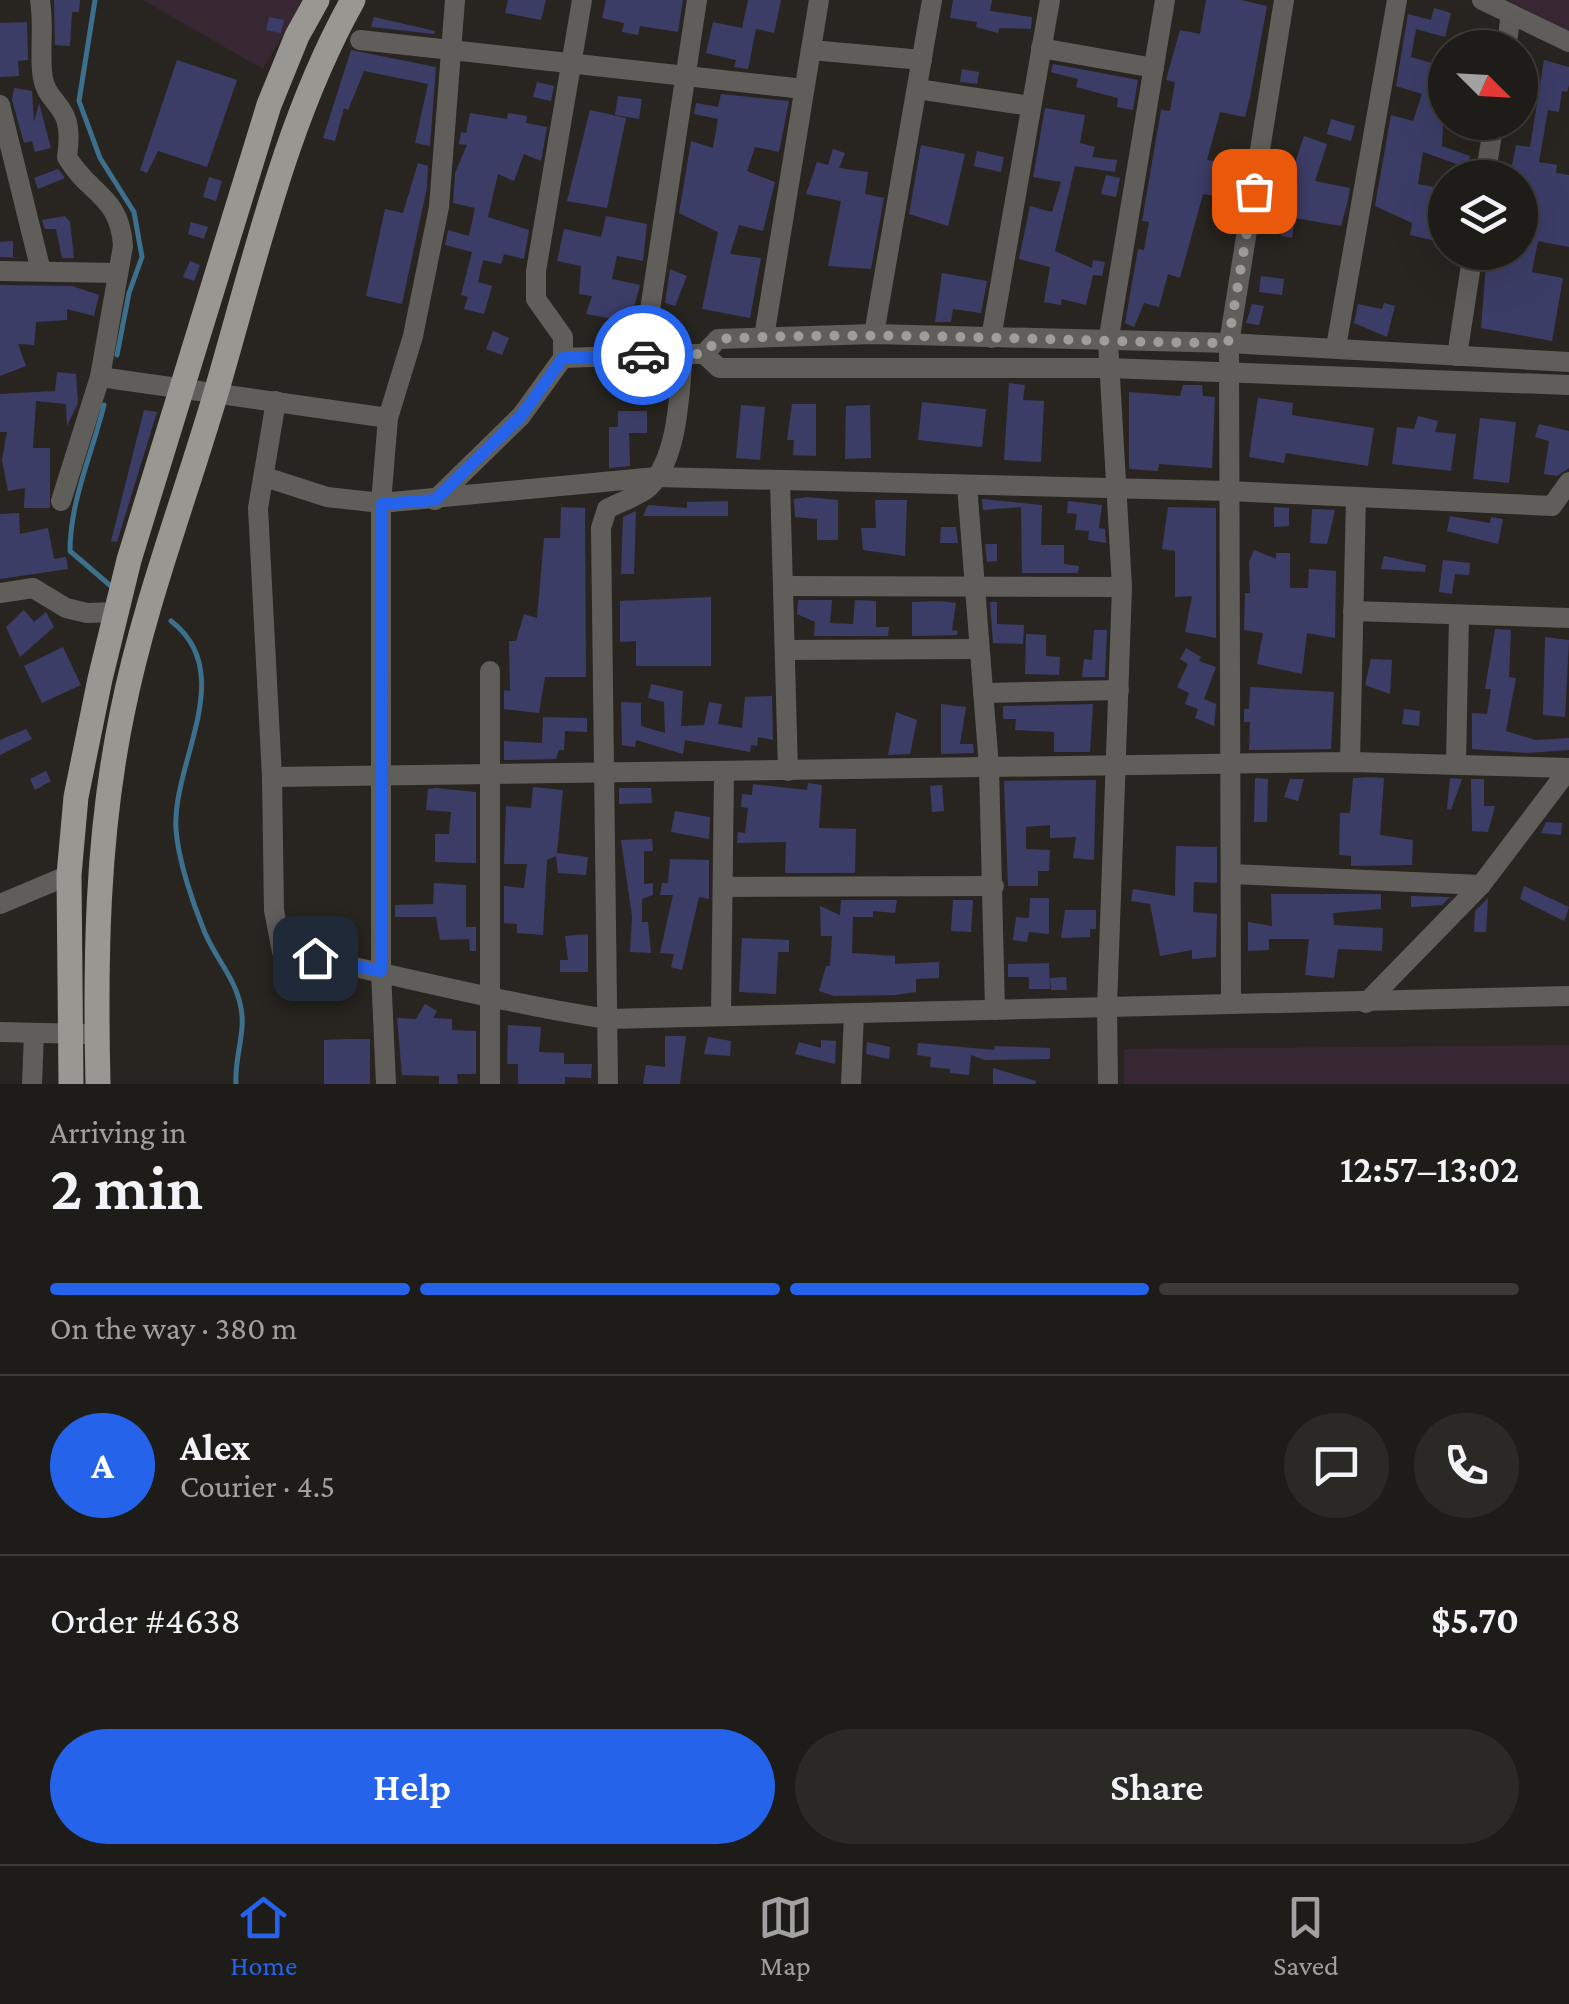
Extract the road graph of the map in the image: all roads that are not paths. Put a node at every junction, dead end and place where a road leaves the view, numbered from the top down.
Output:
1 (40, 0) edge
2 (317, 0) edge
3 (353, 0) edge
4 (455, 0) edge
5 (582, 0) edge
6 (697, 0) edge
7 (819, 0) edge
8 (932, 0) edge
9 (1050, 0) edge
10 (1166, 0) edge
11 (1284, 0) edge
12 (1397, 0) edge
13 (1482, 0) edge
14 (1511, 14) junction
15 (1509, 30) edge
16 (360, 40) dead end
17 (1569, 42) edge
18 (1041, 48) junction
19 (810, 50) junction
20 (451, 52) junction
21 (922, 60) junction
22 (571, 64) junction
23 (1154, 68) junction
24 (686, 76) junction
25 (804, 89) junction
26 (917, 89) junction
27 (0, 106) edge
28 (1032, 106) junction
29 (1470, 270) edge
30 (0, 271) edge
31 (41, 271) junction
32 (118, 273) junction
33 (874, 334) junction
34 (764, 336) junction
35 (992, 338) junction
36 (1108, 342) junction
37 (1228, 343) junction
38 (1336, 347) junction
39 (694, 354) junction
40 (642, 356) junction
41 (1457, 356) junction
42 (563, 358) junction
43 (1569, 363) edge
44 (1108, 368) junction
45 (1228, 372) junction
46 (100, 377) junction
47 (1569, 385) edge
48 (184, 386) junction
49 (217, 391) junction
50 (276, 400) junction
51 (388, 418) junction
52 (656, 477) junction
53 (265, 478) junction
54 (780, 480) junction
55 (1569, 482) edge
56 (967, 485) junction
57 (1116, 490) junction
58 (1228, 491) junction
59 (1356, 497) junction
60 (435, 500) junction
61 (61, 501) dead end
62 (382, 504) junction
63 (1560, 507) edge
64 (783, 586) junction
65 (1122, 587) junction
66 (975, 589) junction
67 (0, 593) edge
68 (116, 612) junction
69 (1353, 612) junction
70 (1459, 614) junction
71 (1569, 618) edge
72 (979, 648) junction
73 (785, 650) junction
74 (490, 671) dead end
75 (1119, 690) junction
76 (984, 693) junction
77 (1350, 762) junction
78 (1456, 763) junction
79 (1117, 764) junction
80 (1230, 764) junction
81 (989, 767) junction
82 (1569, 768) edge
83 (788, 771) junction
84 (724, 772) junction
85 (604, 774) junction
86 (488, 776) junction
87 (272, 777) junction
88 (381, 777) junction
89 (1231, 874) junction
90 (69, 875) junction
91 (1481, 885) junction
92 (994, 886) junction
93 (723, 887) junction
94 (6, 903) edge
95 (381, 971) junction
96 (1569, 996) edge
97 (490, 1000) junction
98 (1366, 1003) junction
99 (1231, 1004) junction
100 (1107, 1007) junction
101 (995, 1010) junction
102 (854, 1013) junction
103 (722, 1016) junction
104 (607, 1020) junction
105 (0, 1032) edge
106 (69, 1033) junction
107 (34, 1034) junction
108 (97, 1034) junction
109 (32, 1084) edge
110 (70, 1084) edge
111 (98, 1084) edge
112 (386, 1084) edge
113 (490, 1084) edge
114 (608, 1084) edge
115 (851, 1084) edge
116 (1108, 1084) edge

1 - 32 street
2 - 48 main road
3 - 49 main road
4 - 20 street
5 - 22 street
6 - 24 street
7 - 19 street
8 - 21 street
9 - 18 street
10 - 23 street
11 - 37 street
12 - 38 street
13 - 14 street
14 - 15 street
14 - 17 street
16 - 20 street
18 - 23 street
18 - 28 street
19 - 21 street
19 - 25 street
20 - 22 street
20 - 51 street
21 - 26 street
22 - 24 street
22 - 42 street
23 - 36 street
24 - 25 street
24 - 40 street
25 - 34 street
26 - 28 street
26 - 33 street
27 - 31 street
28 - 35 street
29 - 41 street
30 - 31 street
31 - 32 street
32 - 46 street
33 - 34 street
33 - 35 street
34 - 39 street
35 - 36 street
36 - 37 street
36 - 44 street
37 - 38 street
37 - 45 street
38 - 41 street
39 - 40 street
39 - 44 street
39 - 52 street
40 - 42 street
41 - 43 street
42 - 60 street
44 - 45 street
44 - 57 street
45 - 47 street
45 - 58 street
46 - 48 street
46 - 61 street
48 - 49 street
48 - 68 main road
49 - 50 street
49 - 108 main road
50 - 51 street
50 - 53 street
51 - 62 street
52 - 54 street
52 - 60 street
52 - 85 street
53 - 62 street
53 - 87 street
54 - 56 street
54 - 64 street
55 - 63 street
56 - 57 street
56 - 66 street
57 - 58 street
57 - 65 street
58 - 59 street
58 - 80 street
59 - 63 street
59 - 69 street
60 - 62 street
62 - 88 street
64 - 66 street
64 - 73 street
65 - 66 street
65 - 75 street
66 - 72 street
67 - 68 street
68 - 90 main road
69 - 70 street
69 - 77 street
70 - 71 street
70 - 78 street
72 - 73 street
72 - 76 street
73 - 83 street
74 - 86 street
75 - 76 street
75 - 79 street
76 - 81 street
77 - 78 street
77 - 80 street
78 - 82 street
79 - 80 street
79 - 81 street
79 - 100 street
80 - 89 street
81 - 83 street
81 - 92 street
82 - 91 street
83 - 84 street
84 - 85 street
84 - 93 street
85 - 86 street
85 - 104 street
86 - 88 street
86 - 97 street
87 - 88 street
87 - 95 street
88 - 95 street
89 - 91 street
89 - 99 street
90 - 94 street
90 - 106 main road
91 - 98 street
92 - 93 street
92 - 101 street
93 - 103 street
95 - 97 street
95 - 112 street
96 - 98 street
97 - 104 street
97 - 113 street
98 - 99 street
99 - 100 street
100 - 101 street
100 - 116 street
101 - 102 street
102 - 103 street
102 - 115 street
103 - 104 street
104 - 114 street
105 - 107 street
106 - 107 street
106 - 108 street
106 - 110 main road
107 - 109 street
108 - 111 main road

